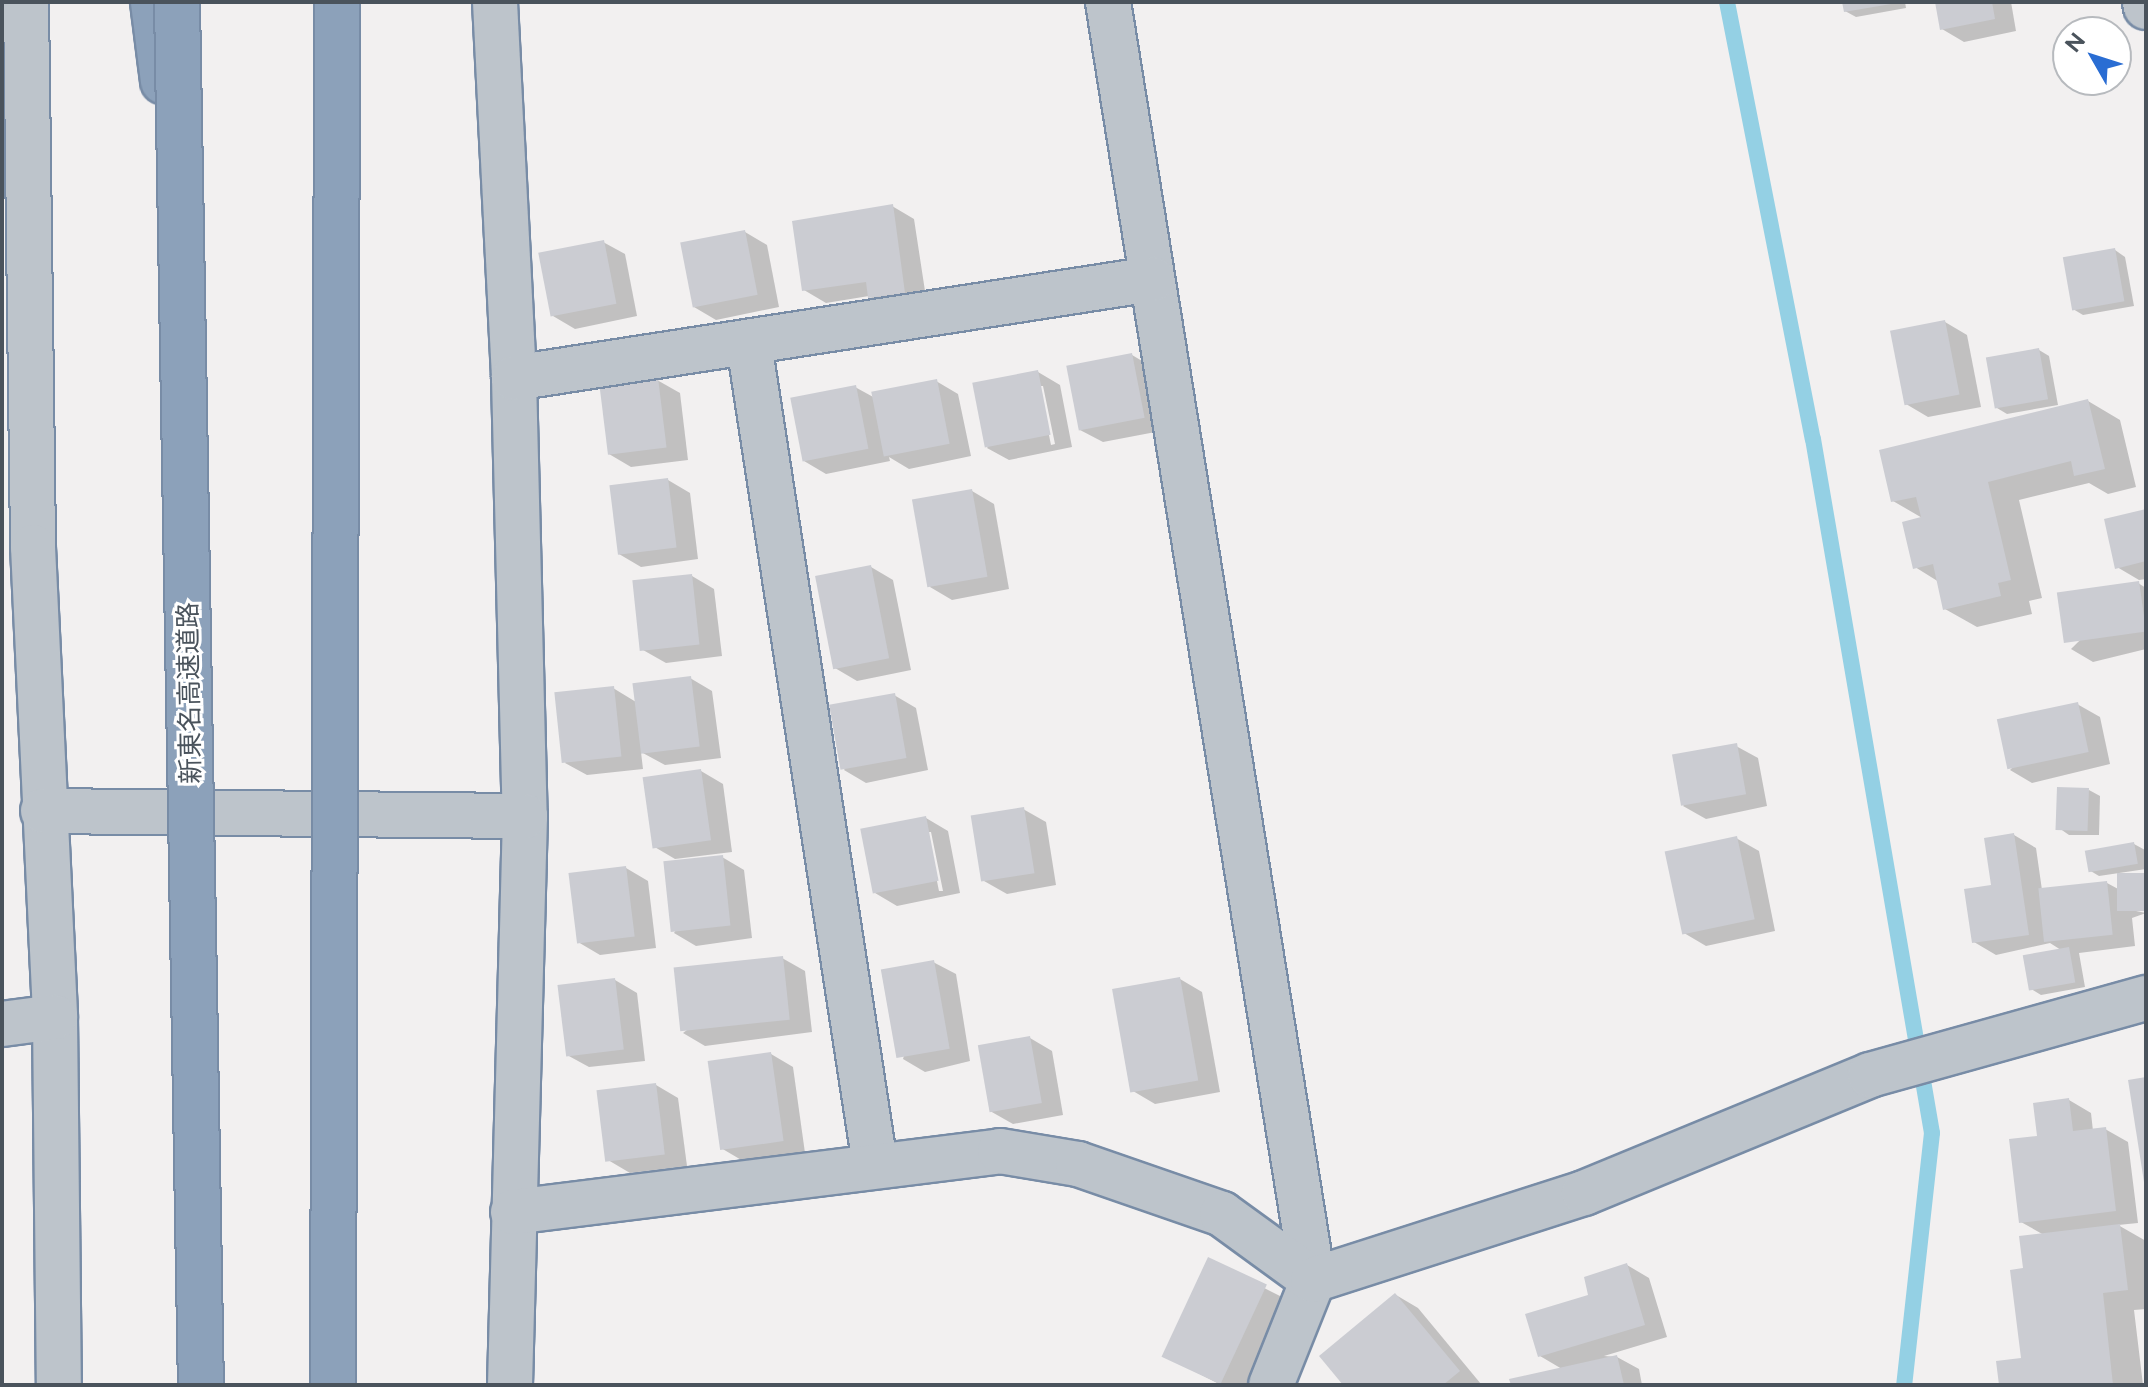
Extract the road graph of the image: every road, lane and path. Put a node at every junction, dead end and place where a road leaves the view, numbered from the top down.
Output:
1 (26, 2) edge
2 (153, 2) edge
3 (177, 2) edge
4 (337, 2) edge
5 (495, 2) edge
6 (1108, 2) edge
7 (183, 246) junction
8 (1152, 279) junction
9 (749, 344) junction
10 (514, 378) junction
11 (18, 543) edge
12 (43, 811) junction
13 (525, 816) junction
14 (2146, 998) edge
15 (55, 1017) junction
16 (2, 1024) edge
17 (875, 1165) junction
18 (513, 1212) junction
19 (1313, 1280) junction
20 (59, 1385) edge
21 (201, 1385) edge
22 (333, 1385) edge
23 (510, 1385) edge
24 (1271, 1385) edge

1 - 11 street
2 - 7 highway, bridge
3 - 7 highway, 新東名高速道路, bridge
4 - 22 highway, bridge
5 - 10 street
6 - 8 street
7 - 21 highway, 新東名高速道路, bridge
8 - 9 street
8 - 19 street
9 - 10 street
9 - 17 street
10 - 13 street
11 - 12 street
12 - 13 street
12 - 15 street
13 - 18 street
14 - 19 street
15 - 16 street
15 - 20 street
17 - 18 street
17 - 19 street
18 - 23 street
19 - 24 street

